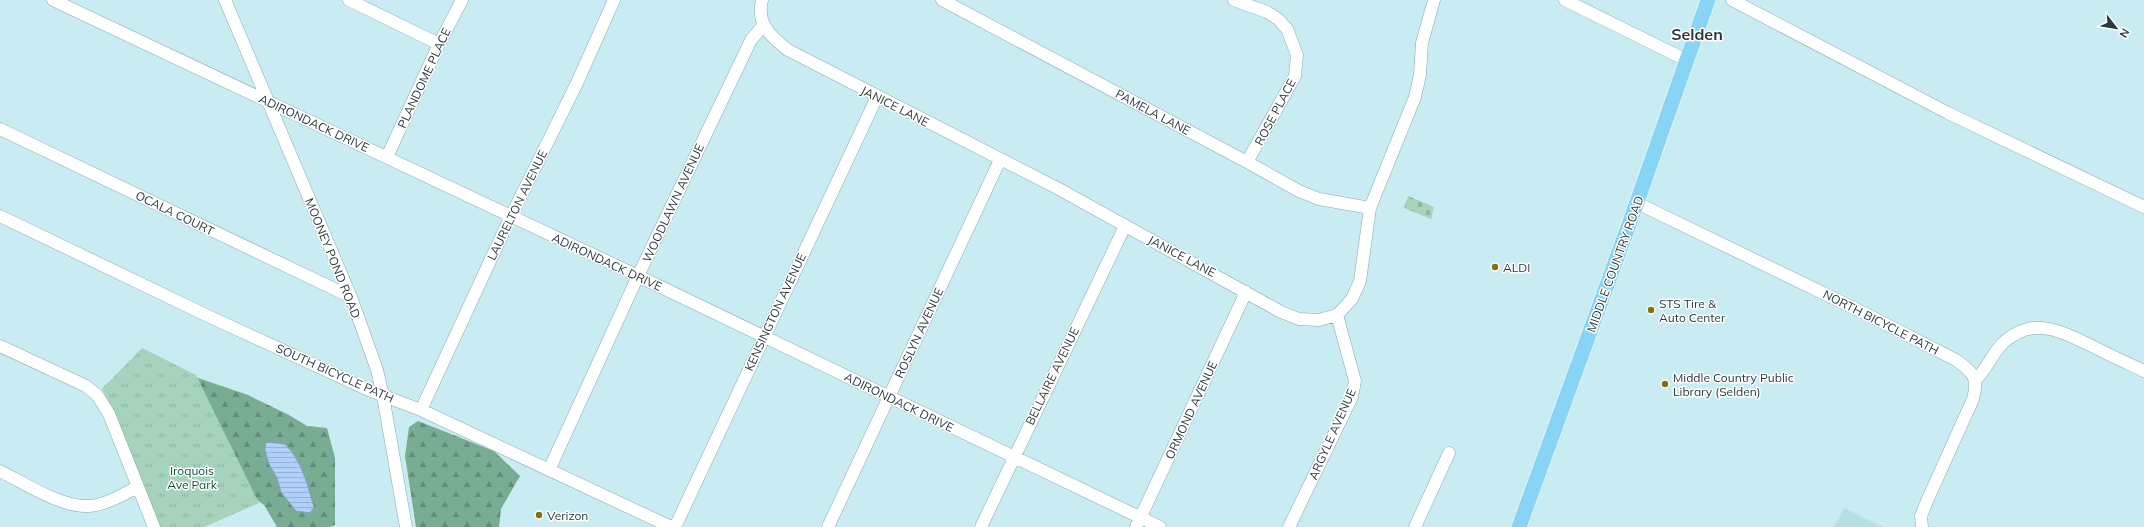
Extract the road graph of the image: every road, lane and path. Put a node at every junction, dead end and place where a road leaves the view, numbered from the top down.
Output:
1 (53, 0) edge
2 (225, 0) edge
3 (349, 0) edge
4 (462, 0) edge
5 (614, 0) edge
6 (762, 0) edge
7 (942, 0) edge
8 (1234, 0) edge
9 (1434, 0) edge
10 (1565, 0) edge
11 (1708, 0) edge
12 (1732, 0) edge
13 (763, 26) junction
14 (440, 44) junction
15 (1686, 60) junction
16 (876, 97) junction
17 (267, 101) junction
18 (0, 129) edge
19 (387, 157) junction
20 (1000, 160) junction
21 (1247, 162) junction
22 (1637, 203) junction
23 (2144, 207) edge
24 (1370, 208) junction
25 (0, 216) edge
26 (510, 218) junction
27 (1125, 226) junction
28 (638, 276) junction
29 (1246, 292) junction
30 (351, 297) junction
31 (1336, 315) junction
32 (763, 338) junction
33 (0, 346) edge
34 (2144, 372) edge
35 (1975, 380) junction
36 (383, 396) junction
37 (889, 397) junction
38 (421, 410) junction
39 (1449, 453) dead end
40 (1013, 458) junction
41 (549, 470) junction
42 (0, 471) edge
43 (137, 487) junction
44 (1138, 522) edge
45 (154, 527) edge
46 (406, 527) edge
47 (671, 527) edge
48 (674, 527) edge
49 (828, 527) edge
50 (981, 527) edge
51 (1160, 527) edge
52 (1289, 527) edge
53 (1415, 527) edge
54 (1519, 527) edge
55 (1922, 527) edge

1 - 17 street, ADIRONDACK DRIVE
2 - 17 street, MOONEY POND ROAD
3 - 14 street
4 - 14 street, PLANDOME PLACE
5 - 26 street, LAURELTON AVENUE
6 - 13 street
7 - 21 street, PAMELA LANE
8 - 21 street, ROSE PLACE
9 - 24 street
10 - 15 street
11 - 15 main road, MIDDLE COUNTRY ROAD
12 - 23 street
13 - 16 street, JANICE LANE
13 - 28 street, WOODLAWN AVENUE
14 - 19 street, PLANDOME PLACE
15 - 22 main road, MIDDLE COUNTRY ROAD
16 - 20 street, JANICE LANE
16 - 32 street, KENSINGTON AVENUE
17 - 19 street, ADIRONDACK DRIVE
17 - 30 street, MOONEY POND ROAD
18 - 30 street, OCALA COURT
19 - 26 street, ADIRONDACK DRIVE
20 - 27 street, JANICE LANE
20 - 37 street, ROSLYN AVENUE
21 - 24 street, PAMELA LANE
22 - 35 street, NORTH BICYCLE PATH
22 - 54 main road, MIDDLE COUNTRY ROAD
24 - 31 street
25 - 36 street, SOUTH BICYCLE PATH
26 - 28 street, ADIRONDACK DRIVE
26 - 38 street, LAURELTON AVENUE
27 - 29 street, JANICE LANE
27 - 40 street, BELLAIRE AVENUE
28 - 32 street, ADIRONDACK DRIVE
28 - 41 street, WOODLAWN AVENUE
29 - 31 street, JANICE LANE
29 - 44 street, ORMOND AVENUE
30 - 36 street, MOONEY POND ROAD
31 - 52 street, ARGYLE AVENUE
32 - 37 street, ADIRONDACK DRIVE
32 - 48 street, KENSINGTON AVENUE
33 - 43 street
34 - 35 street
35 - 55 street
36 - 38 street, SOUTH BICYCLE PATH
36 - 46 street, MOONEY POND ROAD
37 - 40 street, ADIRONDACK DRIVE
37 - 49 street, ROSLYN AVENUE
38 - 41 street, SOUTH BICYCLE PATH
39 - 53 street
40 - 44 street, ADIRONDACK DRIVE
40 - 50 street, BELLAIRE AVENUE
41 - 47 street, SOUTH BICYCLE PATH
42 - 43 street
43 - 45 street
44 - 51 street, ADIRONDACK DRIVE

